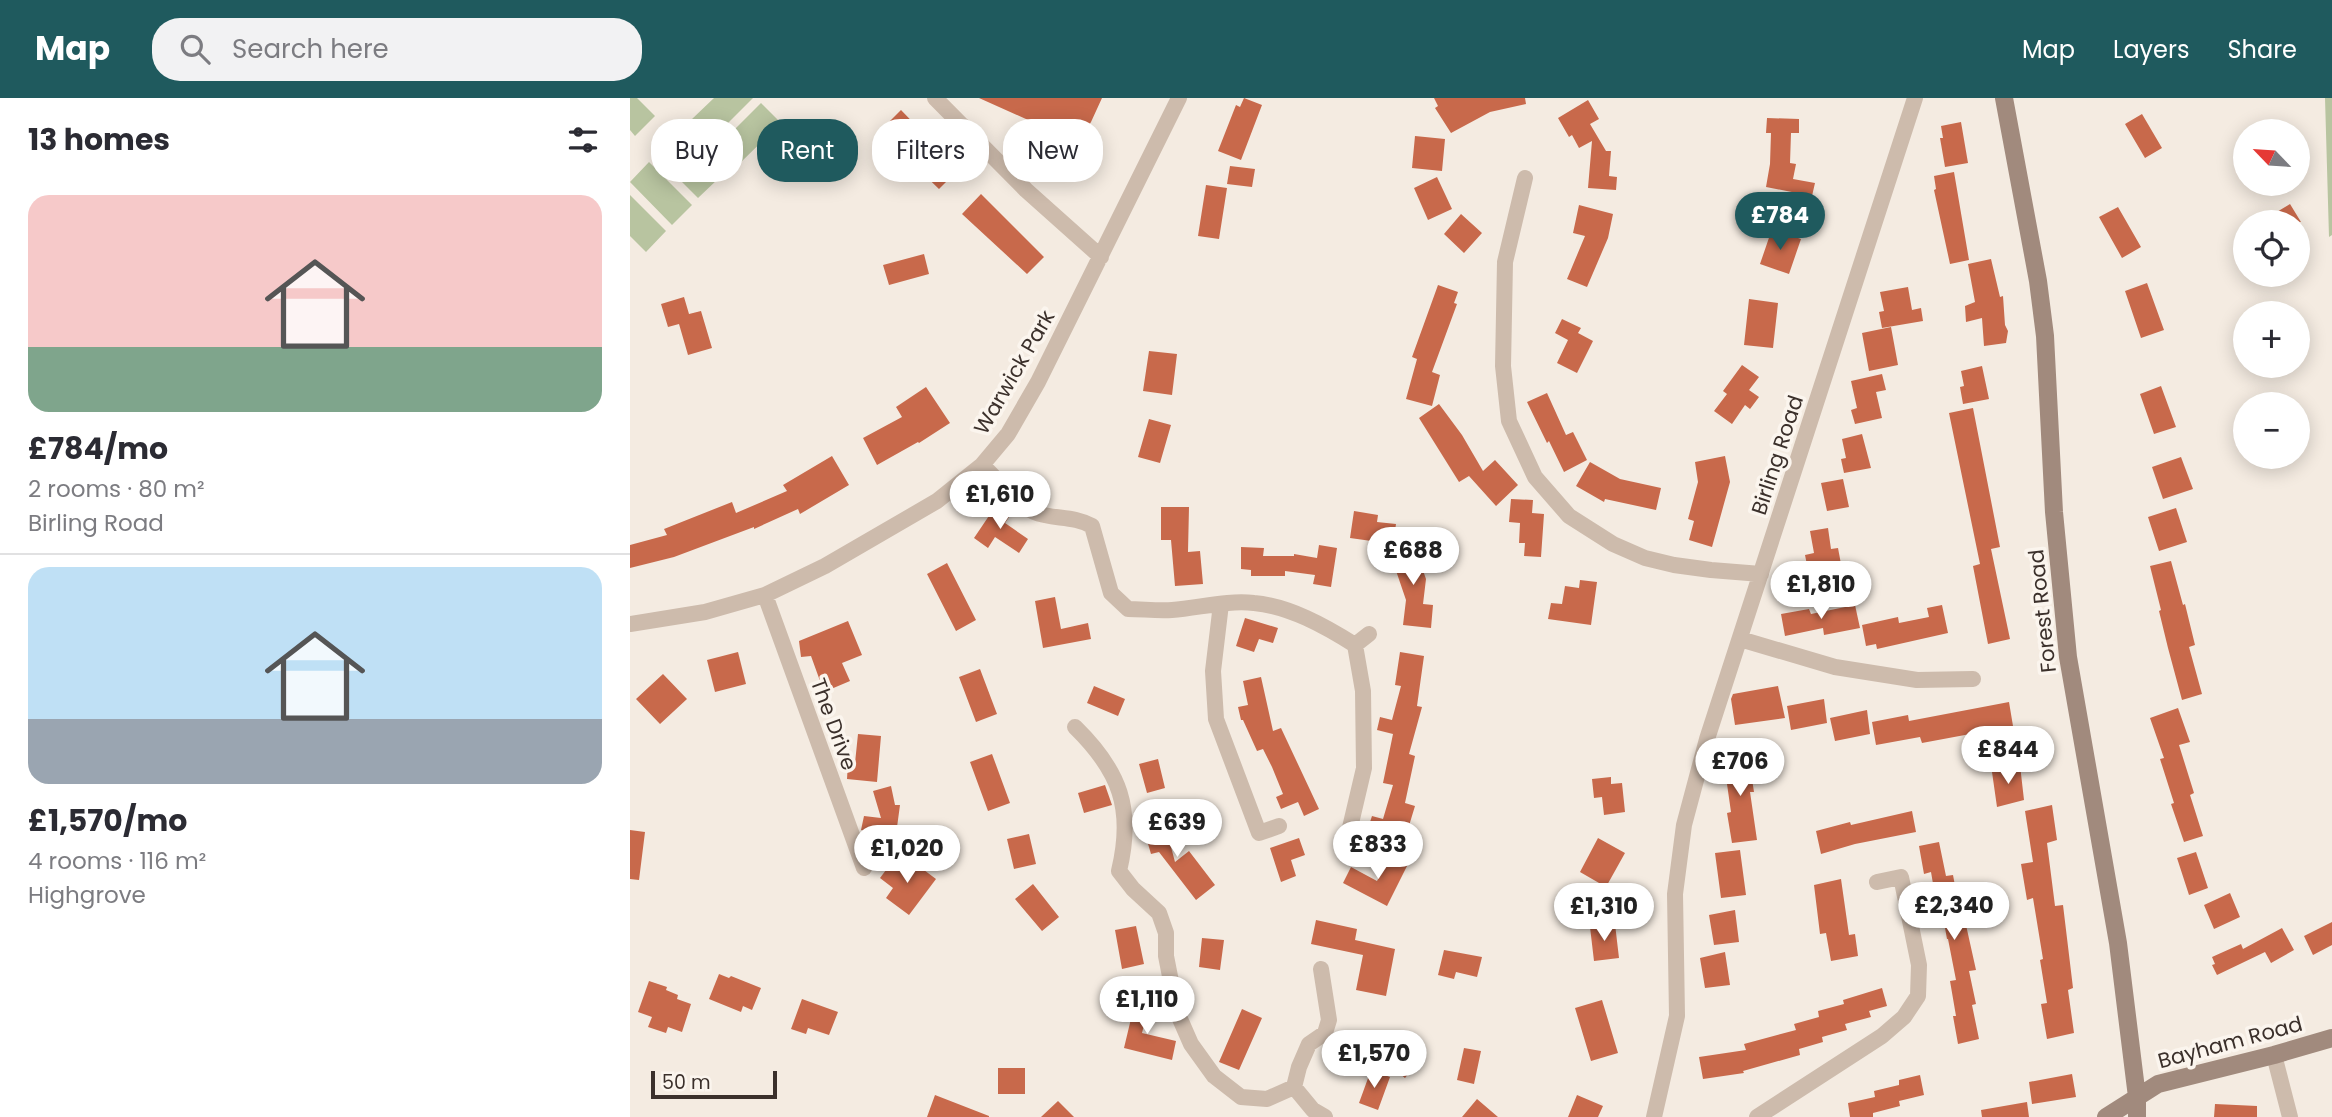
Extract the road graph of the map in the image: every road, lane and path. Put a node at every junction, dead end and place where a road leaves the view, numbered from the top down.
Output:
1 (935, 98) edge
2 (1179, 98) edge
3 (1915, 98) edge
4 (2004, 98) edge
5 (1525, 178) dead end
6 (1101, 257) junction
7 (982, 465) junction
8 (1761, 574) junction
9 (765, 594) junction
10 (1221, 604) junction
11 (630, 624) edge
12 (1369, 634) dead end
13 (1740, 639) junction
14 (1354, 645) junction
15 (1973, 679) dead end
16 (1075, 727) dead end
17 (1279, 826) dead end
18 (1349, 836) dead end
19 (864, 869) dead end
20 (1877, 882) dead end
21 (1321, 969) dead end
22 (2332, 1038) edge
23 (2274, 1055) junction
24 (1294, 1087) junction
25 (2137, 1097) junction
26 (1325, 1117) edge
27 (1654, 1117) edge
28 (1757, 1117) edge
29 (2106, 1117) edge
30 (2137, 1117) edge
31 (2290, 1117) edge

1 - 6 street
2 - 6 street, Warwick Park
3 - 8 street, Birling Road
4 - 25 street, Forest Road
5 - 8 street
6 - 7 street, Warwick Park
7 - 9 street, Warwick Park
7 - 10 street
8 - 13 street, Birling Road
9 - 11 street, Warwick Park
9 - 19 street, The Drive
10 - 14 street
10 - 17 street
12 - 14 street
13 - 15 street
13 - 27 street, Birling Road
14 - 18 street
16 - 24 street
20 - 28 street
21 - 24 street
22 - 23 street, Bayham Road
23 - 25 street, Bayham Road
23 - 31 street
24 - 26 street
25 - 29 street, Bayham Road
25 - 30 street, Forest Road

